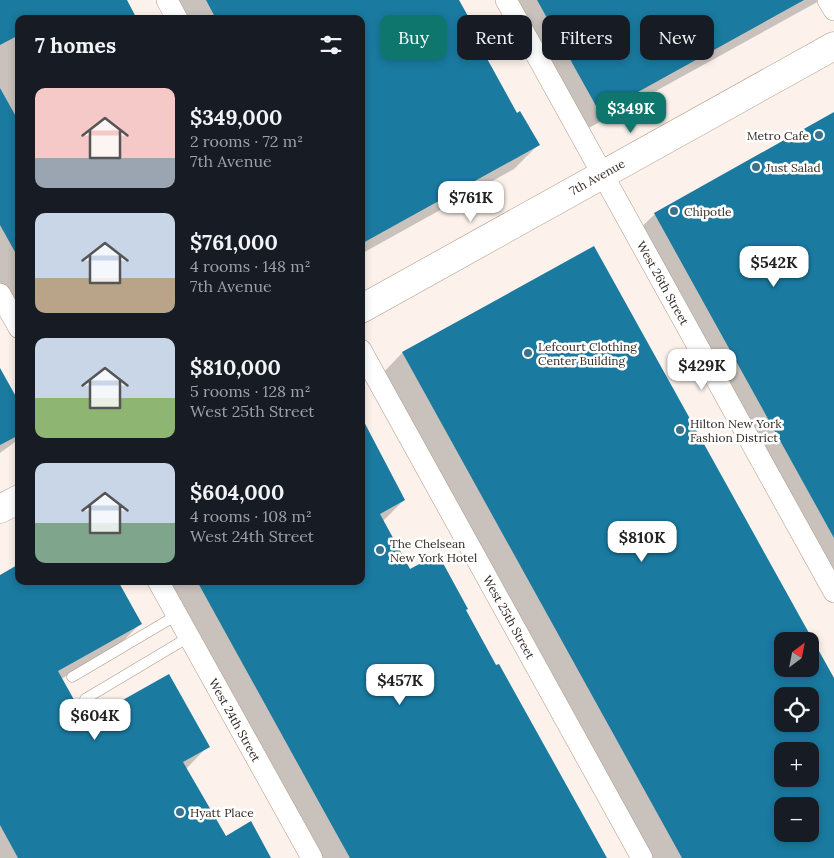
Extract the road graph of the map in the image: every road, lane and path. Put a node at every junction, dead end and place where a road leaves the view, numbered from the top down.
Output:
1 (167, 0) edge
2 (506, 0) edge
3 (828, 0) edge
4 (834, 10) edge
5 (176, 15) edge
6 (834, 46) edge
7 (602, 174) junction
8 (0, 294) edge
9 (365, 307) edge
10 (15, 321) edge
11 (365, 357) edge
12 (15, 501) edge
13 (0, 509) edge
14 (160, 585) edge
15 (834, 592) edge
16 (177, 615) junction
17 (189, 637) junction
18 (72, 676) dead end
19 (85, 699) dead end
20 (312, 858) edge
21 (642, 858) edge

1 - 5 street
2 - 7 street, West 26th Street
3 - 4 street
6 - 7 main road, 7th Avenue
7 - 9 main road, 7th Avenue
7 - 15 street, West 26th Street
8 - 10 street
11 - 21 street, West 25th Street
12 - 13 main road
14 - 16 street, West 24th Street
16 - 17 street, West 24th Street
16 - 18 lane
17 - 19 lane
17 - 20 street, West 24th Street

